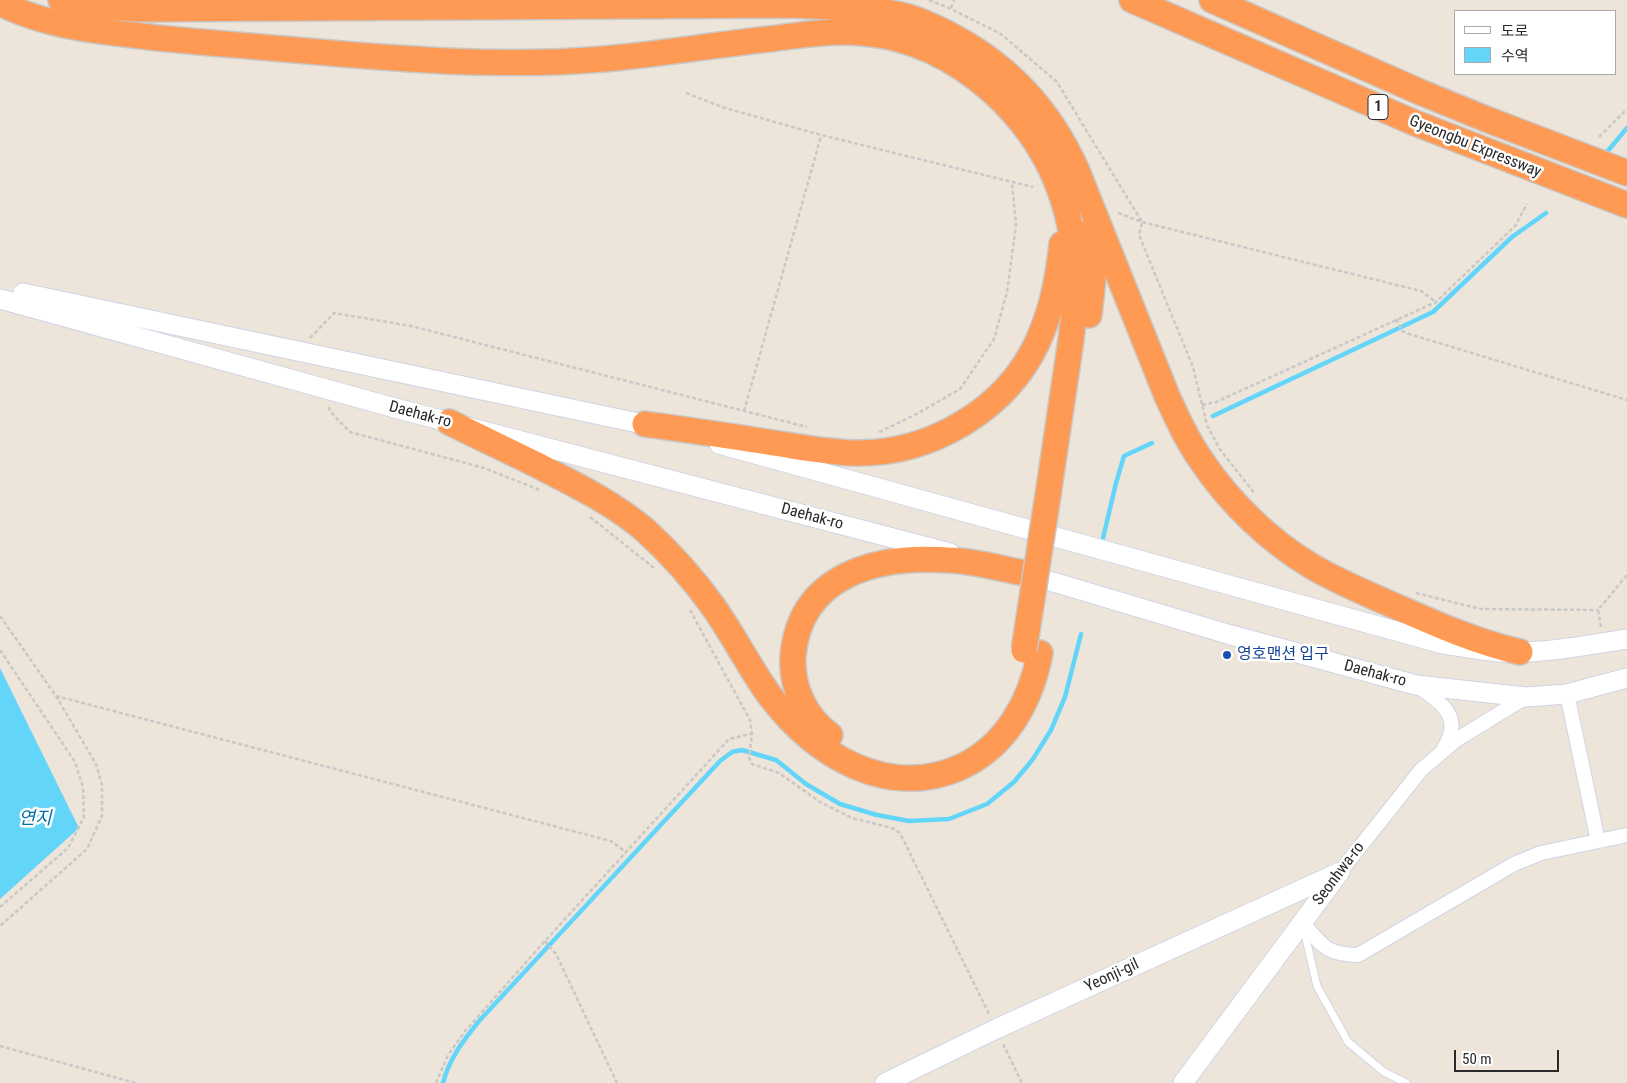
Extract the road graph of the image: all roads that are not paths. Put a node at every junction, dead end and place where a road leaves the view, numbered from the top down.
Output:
1 (61, 0) edge
2 (347, 0) edge
3 (1132, 0) edge
4 (1212, 0) edge
5 (0, 3) edge
6 (442, 7) junction
7 (1627, 173) edge
8 (1073, 193) junction
9 (1627, 206) edge
10 (0, 288) edge
11 (0, 299) edge
12 (449, 422) junction
13 (645, 424) junction
14 (1019, 572) junction
15 (1627, 639) edge
16 (1032, 652) junction
17 (1520, 652) junction
18 (1627, 678) edge
19 (1416, 685) junction
20 (1567, 694) junction
21 (1526, 697) junction
22 (1441, 753) junction
23 (1627, 835) edge
24 (1598, 841) junction
25 (1340, 872) junction
26 (1302, 922) junction
27 (885, 1083) edge
28 (1183, 1083) edge
29 (1406, 1083) edge

1 - 6 highway
2 - 6 lane
3 - 9 highway, Gyeongbu Expressway / 1
4 - 7 highway, Gyeongbu Expressway / 1
5 - 8 highway
6 - 8 highway
8 - 13 highway
8 - 16 highway, bridge
8 - 17 highway
10 - 13 main road
11 - 12 main road, Daehak-ro
12 - 14 main road, Daehak-ro
12 - 16 highway
13 - 17 main road
14 - 16 highway
14 - 19 main road, Daehak-ro
15 - 17 main road
18 - 20 main road, Daehak-ro
19 - 21 main road, Daehak-ro
19 - 22 street
20 - 21 main road, Daehak-ro
20 - 24 street
21 - 22 street, Seonhwa-ro
22 - 25 street, Seonhwa-ro
23 - 24 street
24 - 26 street
25 - 26 main road, Seonhwa-ro
25 - 27 main road, Yeonji-gil
26 - 28 main road, Seonhwa-ro
26 - 29 lane

